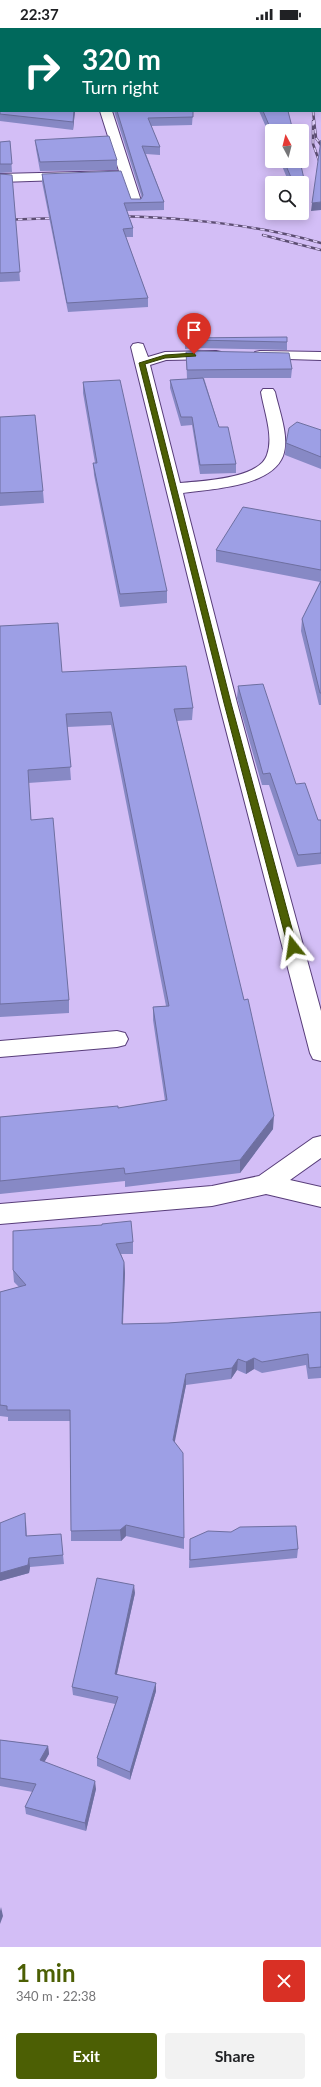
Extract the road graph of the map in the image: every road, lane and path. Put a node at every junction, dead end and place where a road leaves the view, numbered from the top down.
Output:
1 (106, 112) edge
2 (127, 174) junction
3 (0, 178) edge
4 (136, 204) edge
5 (226, 355) edge
6 (250, 355) edge
7 (321, 356) edge
8 (268, 392) dead end
9 (174, 489) junction
10 (117, 1040) dead end
11 (0, 1049) edge
12 (321, 1053) edge
13 (321, 1145) edge
14 (266, 1184) junction
15 (321, 1197) edge
16 (0, 1214) edge

1 - 2 street
2 - 3 street
2 - 4 street
5 - 9 street
6 - 7 street
8 - 9 street
9 - 12 street
10 - 11 street
13 - 14 street
14 - 15 street
14 - 16 street

